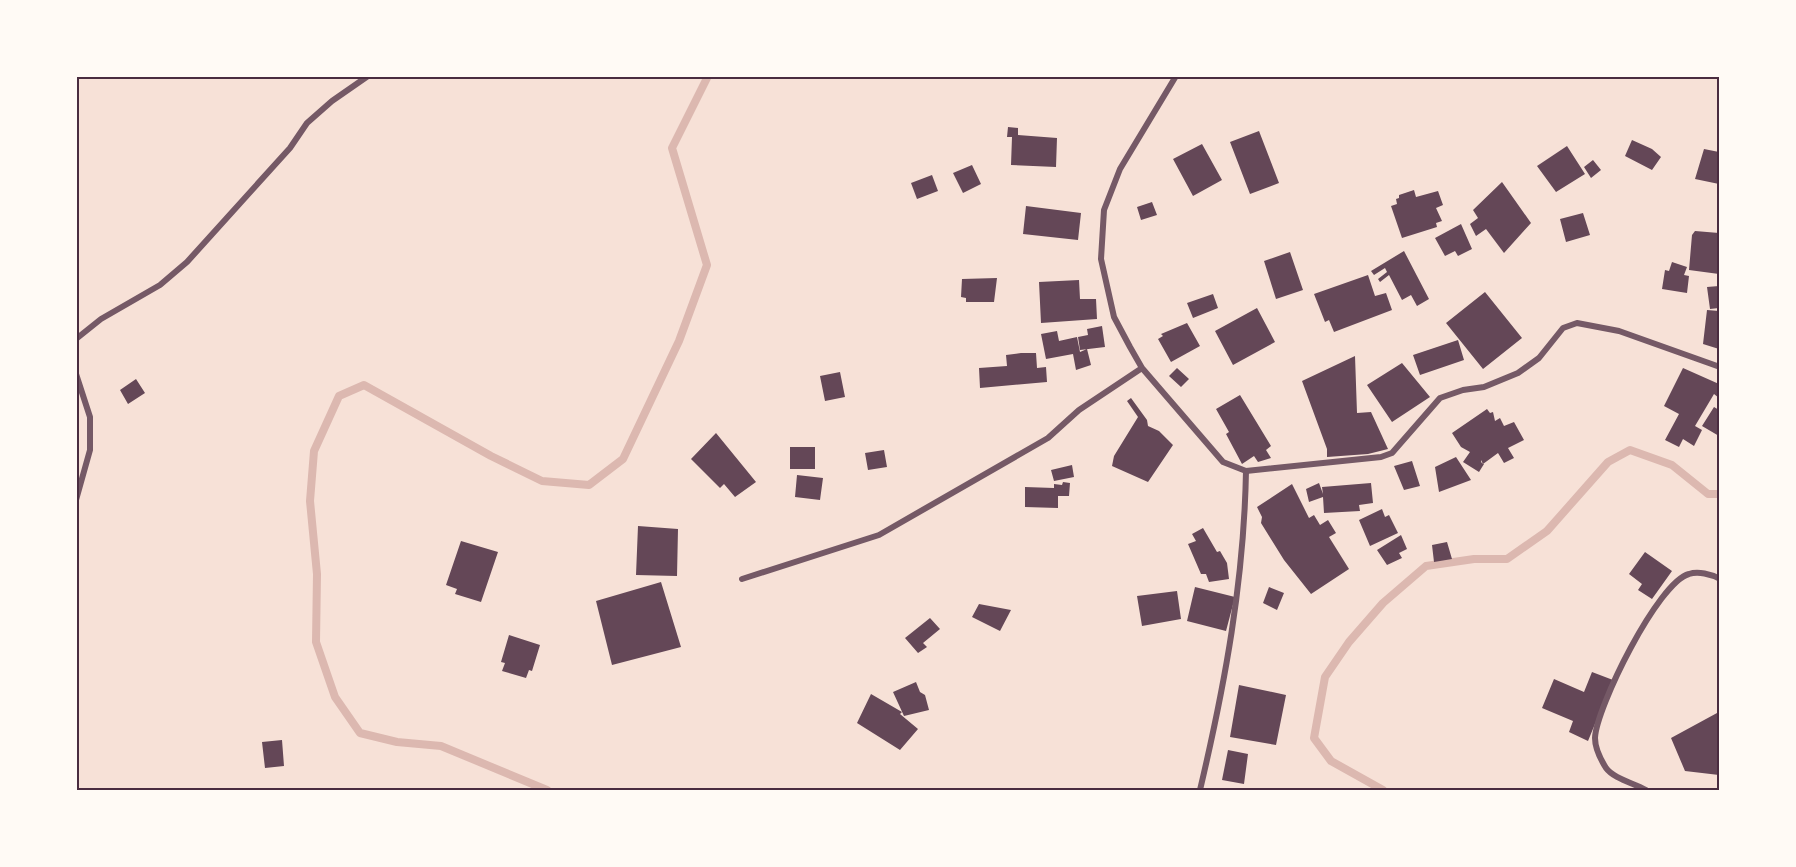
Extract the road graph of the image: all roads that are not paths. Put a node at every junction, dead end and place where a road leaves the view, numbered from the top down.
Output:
1 (368, 76) edge
2 (1176, 76) edge
3 (76, 339) edge
4 (1719, 367) edge
5 (1142, 368) junction
6 (76, 374) edge
7 (1246, 471) junction
8 (76, 500) edge
9 (742, 579) dead end
10 (1719, 579) edge
11 (1200, 790) edge
12 (1646, 790) edge

1 - 3 street
2 - 5 street
4 - 7 street
5 - 7 street
5 - 9 street
6 - 8 street
7 - 11 street
10 - 12 street

